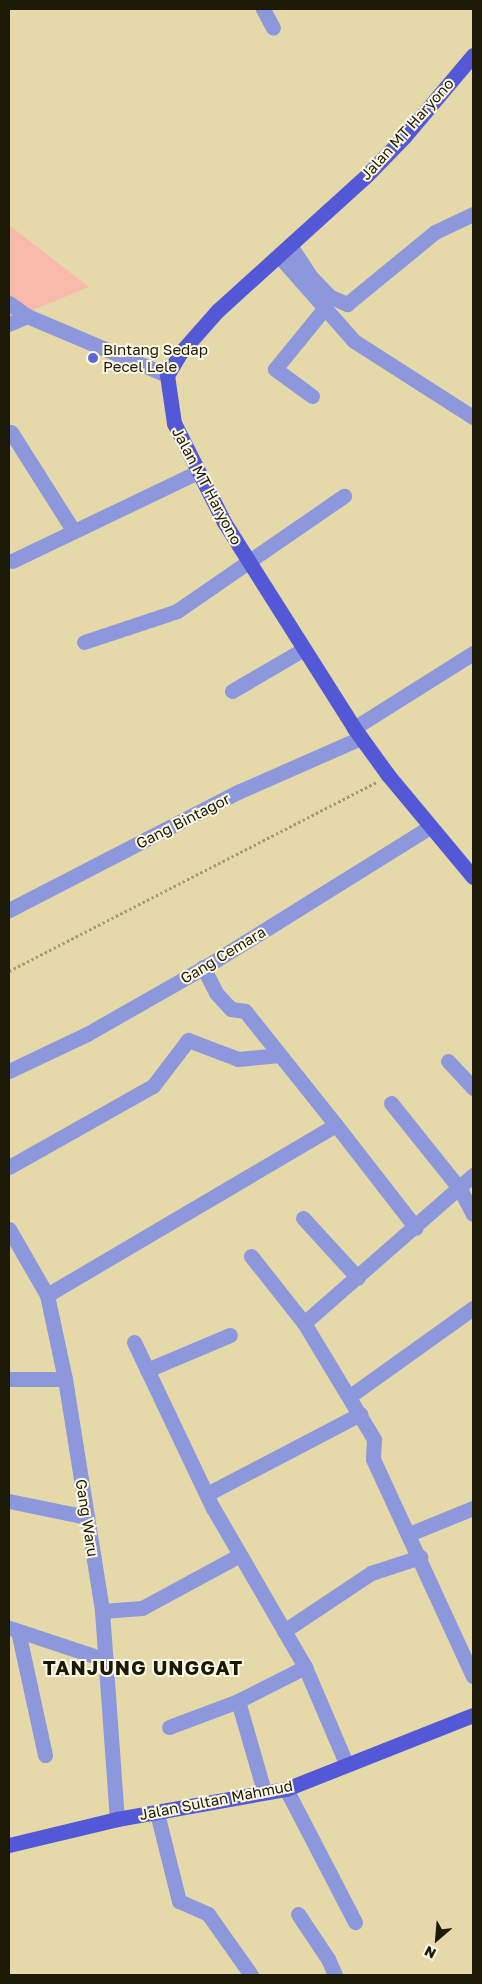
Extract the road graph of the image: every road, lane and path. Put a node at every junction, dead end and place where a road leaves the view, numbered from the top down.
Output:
1 (263, 9) edge
2 (273, 28) dead end
3 (473, 56) edge
4 (473, 214) edge
5 (284, 251) junction
6 (9, 303) edge
7 (324, 309) junction
8 (27, 316) junction
9 (9, 324) edge
10 (167, 375) junction
11 (312, 396) dead end
12 (473, 417) edge
13 (11, 432) dead end
14 (198, 472) junction
15 (344, 496) dead end
16 (73, 530) junction
17 (12, 561) dead end
18 (249, 563) junction
19 (84, 642) dead end
20 (304, 649) junction
21 (473, 653) edge
22 (232, 691) dead end
23 (358, 733) junction
24 (388, 776) junction
25 (430, 827) junction
26 (473, 877) edge
27 (9, 910) edge
28 (203, 967) junction
29 (9, 971) edge
30 (280, 1055) junction
31 (448, 1061) dead end
32 (9, 1070) edge
33 (473, 1088) edge
34 (391, 1104) dead end
35 (336, 1126) junction
36 (9, 1167) edge
37 (473, 1176) edge
38 (460, 1189) junction
39 (473, 1214) edge
40 (303, 1218) dead end
41 (416, 1228) junction
42 (9, 1230) edge
43 (251, 1256) dead end
44 (358, 1278) junction
45 (47, 1295) junction
46 (473, 1308) edge
47 (304, 1323) junction
48 (230, 1335) dead end
49 (134, 1342) dead end
50 (147, 1370) junction
51 (9, 1379) edge
52 (65, 1380) junction
53 (350, 1396) junction
54 (360, 1414) junction
55 (207, 1494) junction
56 (9, 1501) edge
57 (473, 1508) edge
58 (87, 1518) junction
59 (409, 1534) junction
60 (240, 1555) junction
61 (420, 1557) junction
62 (102, 1611) junction
63 (13, 1629) edge
64 (284, 1631) junction
65 (106, 1660) junction
66 (305, 1667) junction
67 (473, 1676) edge
68 (238, 1700) junction
69 (473, 1715) edge
70 (168, 1727) dead end
71 (45, 1754) dead end
72 (346, 1763) junction
73 (286, 1789) junction
74 (264, 1792) junction
75 (157, 1813) junction
76 (117, 1819) junction
77 (9, 1845) edge
78 (298, 1914) dead end
79 (355, 1922) dead end
80 (250, 1975) edge
81 (335, 1975) edge

1 - 2 street
3 - 5 main road, Jalan MT Haryono
4 - 5 street
5 - 7 street
5 - 10 main road, Jalan MT Haryono
6 - 8 street
7 - 11 street
7 - 12 street
8 - 9 street
8 - 10 street
10 - 14 main road, Jalan MT Haryono
13 - 16 street
14 - 16 street
14 - 18 main road, Jalan MT Haryono
15 - 18 street
16 - 17 street
18 - 19 street
18 - 20 main road, Jalan MT Haryono
20 - 22 street
20 - 23 main road, Jalan MT Haryono
21 - 23 street, Gang Bintagor
23 - 24 main road, Jalan MT Haryono
23 - 27 street, Gang Bintagor
24 - 25 main road, Jalan MT Haryono
24 - 29 path
25 - 26 main road, Jalan MT Haryono
25 - 28 street, Gang Cemara
28 - 30 street
28 - 32 street, Gang Cemara
30 - 35 street
30 - 36 street
31 - 33 street
34 - 38 street
35 - 41 street
35 - 45 street
37 - 38 street
38 - 39 street
38 - 41 street
40 - 44 street
41 - 44 street
42 - 45 street, Gang Waru
43 - 47 street
44 - 47 street
45 - 52 street, Gang Waru
46 - 53 street
47 - 53 street
48 - 50 street
49 - 50 street
50 - 55 street
51 - 52 street
52 - 58 street, Gang Waru
53 - 54 street
54 - 55 street
54 - 59 street
55 - 60 street
56 - 58 street
57 - 59 street
58 - 62 street, Gang Waru
59 - 61 street
60 - 62 street
60 - 64 street
61 - 64 street
61 - 67 street
62 - 65 street, Gang Waru
63 - 65 street
63 - 71 street
64 - 66 street
65 - 76 street, Gang Waru
66 - 68 street
66 - 72 street
68 - 70 street
68 - 74 street
69 - 72 main road, Jalan Sultan Mahmud
72 - 73 main road, Jalan Sultan Mahmud
73 - 74 main road, Jalan Sultan Mahmud
73 - 79 street
74 - 75 main road, Jalan Sultan Mahmud
75 - 76 main road, Jalan Sultan Mahmud
75 - 80 street
76 - 77 main road, Jalan Sultan Mahmud
78 - 81 street

